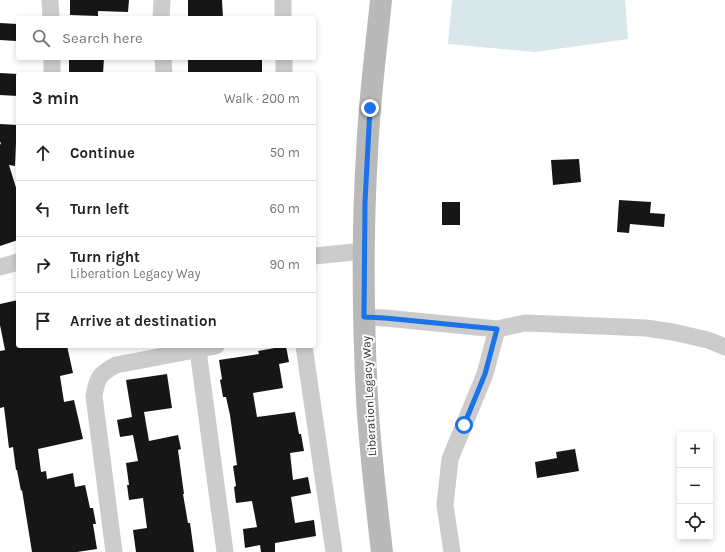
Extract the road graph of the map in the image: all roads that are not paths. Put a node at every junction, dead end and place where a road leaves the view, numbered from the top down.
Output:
1 (50, 0) edge
2 (162, 0) edge
3 (283, 0) edge
4 (381, 0) edge
5 (51, 16) edge
6 (161, 16) edge
7 (283, 16) edge
8 (52, 60) edge
9 (163, 60) edge
10 (284, 60) edge
11 (52, 72) edge
12 (164, 72) edge
13 (284, 72) edge
14 (364, 251) junction
15 (316, 256) edge
16 (16, 263) edge
17 (0, 267) edge
18 (364, 317) junction
19 (497, 329) junction
20 (725, 347) edge
21 (207, 348) edge
22 (304, 348) edge
23 (198, 350) junction
24 (114, 552) edge
25 (224, 552) edge
26 (334, 552) edge
27 (382, 552) edge
28 (452, 552) edge

1 - 5 street
2 - 6 street
3 - 7 street
4 - 14 main road, Liberation Legacy Way
8 - 11 street
9 - 12 street
10 - 13 street
14 - 15 street
14 - 18 main road, Liberation Legacy Way
16 - 17 street
18 - 19 street
18 - 27 main road, Liberation Legacy Way
19 - 20 street
19 - 28 street
21 - 23 street
22 - 26 street
23 - 24 street
23 - 25 street

